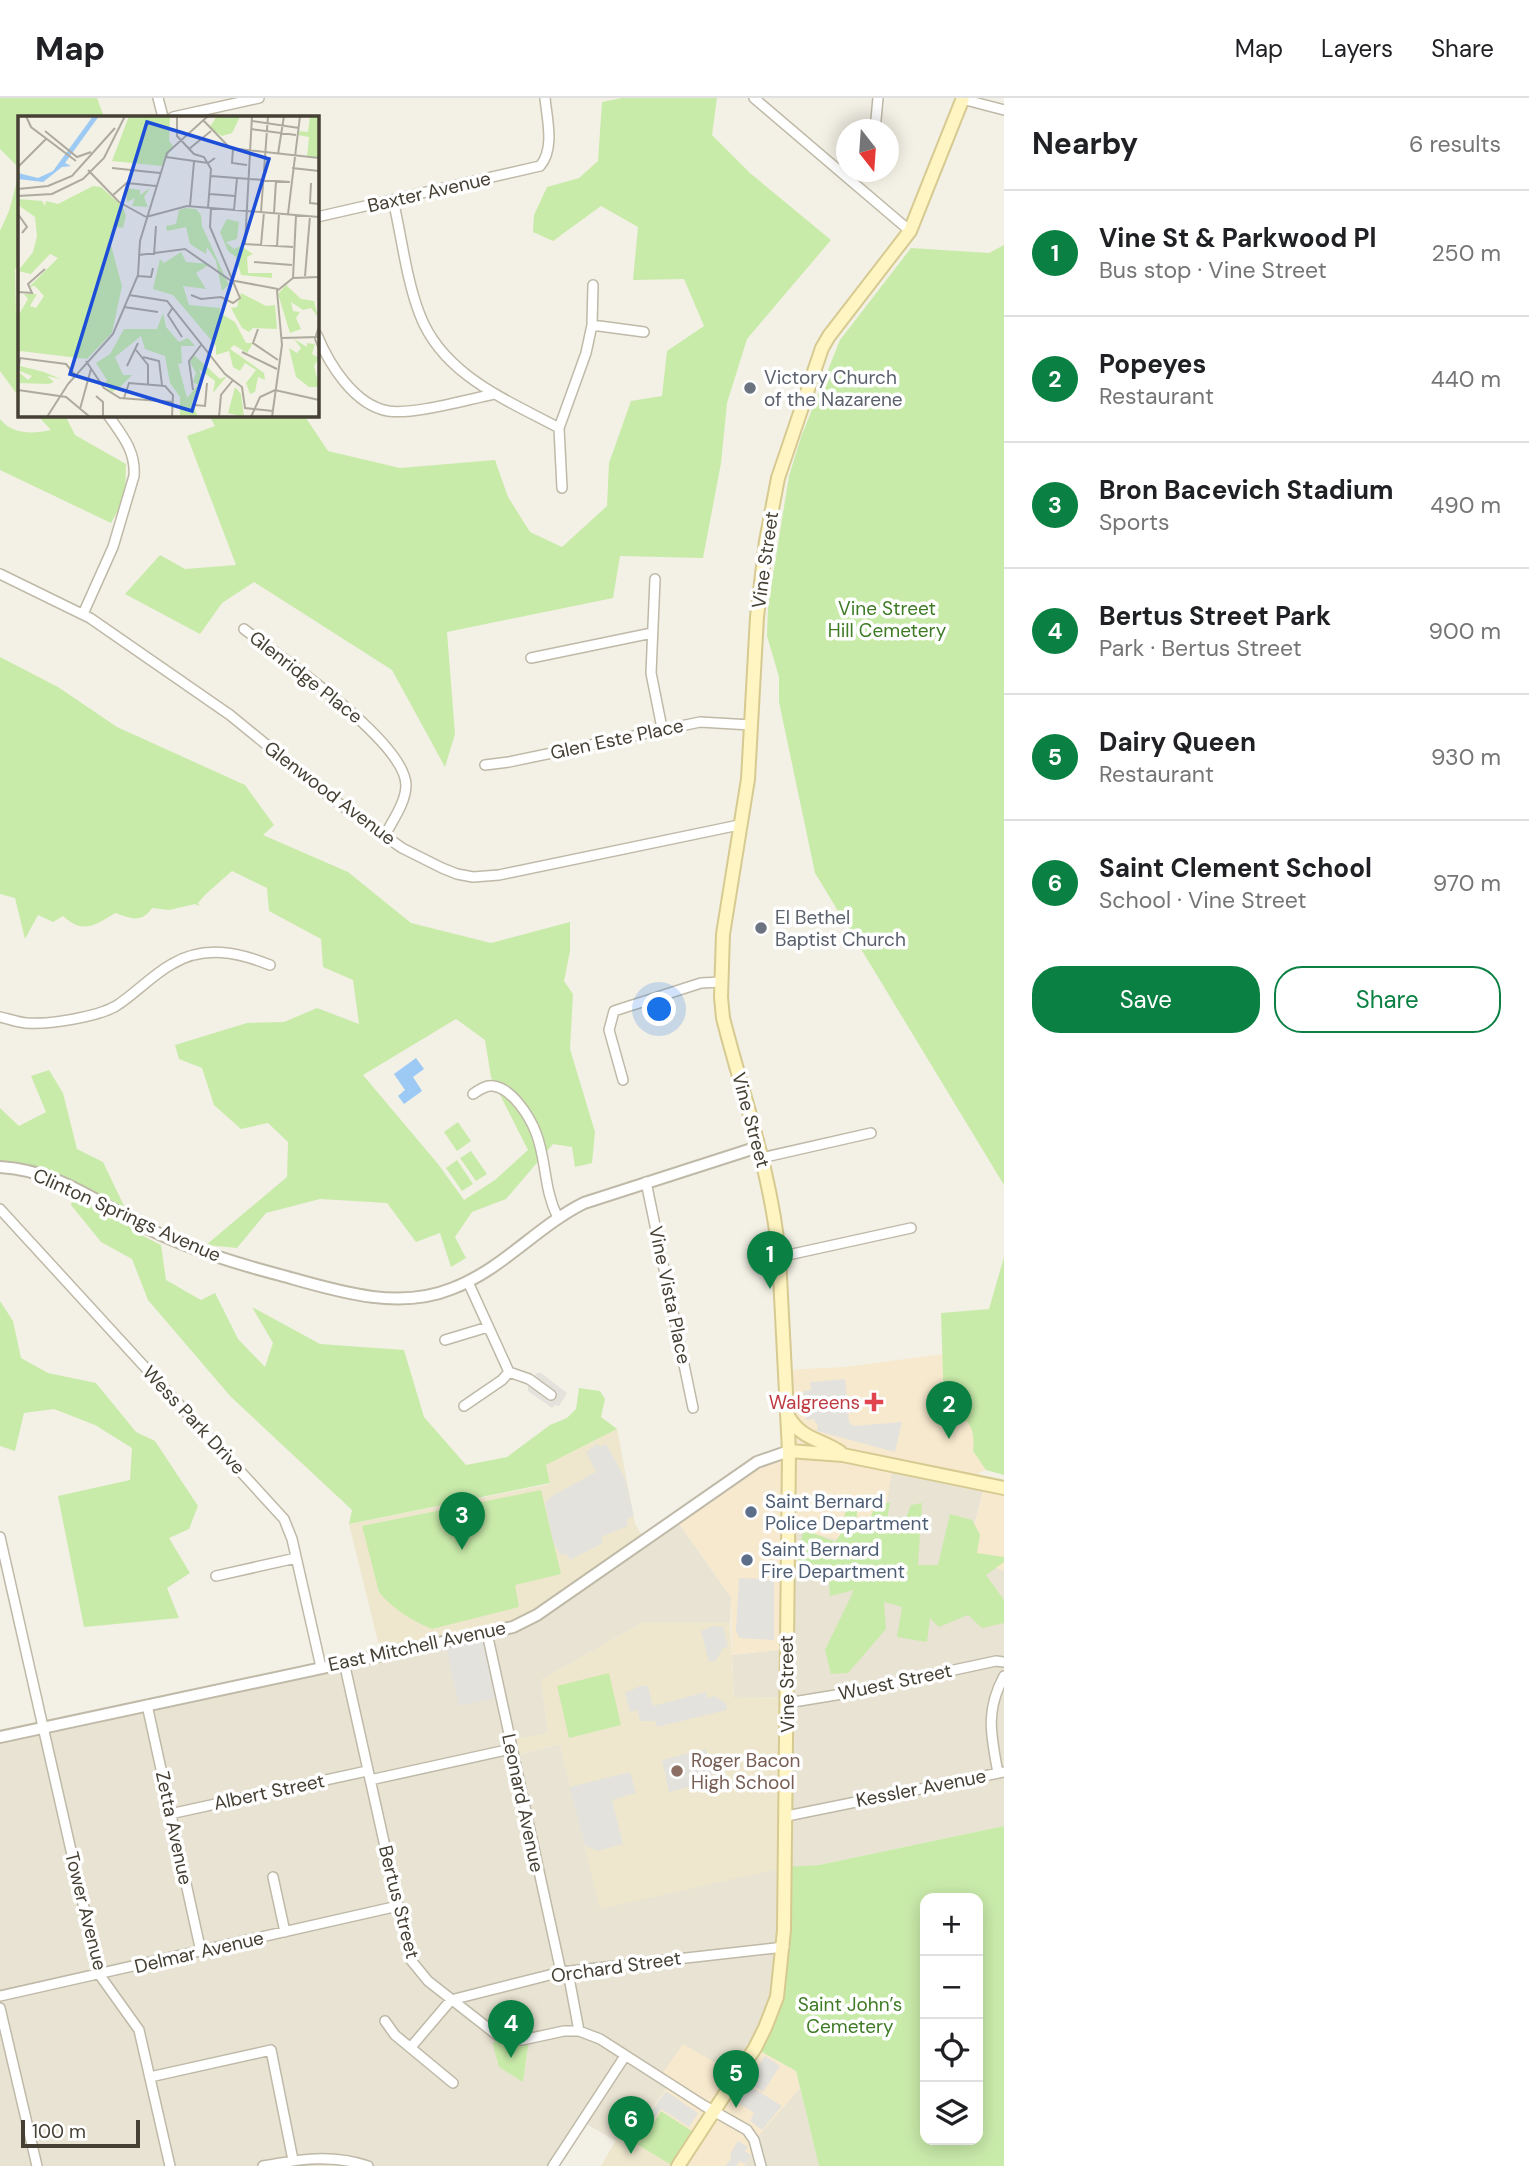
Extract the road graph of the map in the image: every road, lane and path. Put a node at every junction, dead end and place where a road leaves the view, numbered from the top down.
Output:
1 (158, 98) edge
2 (260, 98) edge
3 (545, 98) edge
4 (754, 98) edge
5 (878, 98) edge
6 (963, 99) edge
7 (1004, 110) edge
8 (163, 116) edge
9 (178, 116) edge
10 (876, 119) edge
11 (854, 183) joint
12 (393, 200) junction
13 (318, 217) edge
14 (910, 231) junction
15 (593, 285) dead end
16 (592, 326) junction
17 (645, 332) dead end
18 (318, 337) edge
19 (495, 394) junction
20 (109, 416) edge
21 (559, 428) junction
22 (562, 488) dead end
23 (0, 574) edge
24 (655, 579) dead end
25 (83, 614) junction
26 (244, 629) dead end
27 (652, 633) junction
28 (531, 657) dead end
29 (751, 725) junction
30 (662, 728) junction
31 (485, 765) dead end
32 (739, 825) junction
33 (384, 835) junction
34 (270, 965) dead end
35 (722, 982) junction
36 (0, 1017) edge
37 (623, 1080) dead end
38 (473, 1094) dead end
39 (871, 1133) dead end
40 (760, 1152) junction
41 (0, 1167) edge
42 (646, 1182) junction
43 (0, 1209) edge
44 (558, 1217) junction
45 (911, 1228) dead end
46 (779, 1257) junction
47 (468, 1282) junction
48 (488, 1326) junction
49 (445, 1340) dead end
50 (509, 1372) junction
51 (551, 1395) dead end
52 (464, 1406) dead end
53 (694, 1408) dead end
54 (787, 1415) junction
55 (789, 1451) junction
56 (843, 1455) junction
57 (1004, 1488) edge
58 (0, 1537) edge
59 (296, 1558) junction
60 (216, 1576) dead end
61 (487, 1633) junction
62 (344, 1662) junction
63 (1004, 1662) edge
64 (321, 1667) junction
65 (1004, 1676) edge
66 (787, 1703) junction
67 (147, 1704) junction
68 (42, 1728) junction
69 (0, 1737) edge
70 (511, 1749) junction
71 (1001, 1772) edge
72 (369, 1776) junction
73 (170, 1814) junction
74 (787, 1816) junction
75 (273, 1877) dead end
76 (398, 1906) junction
77 (285, 1932) junction
78 (784, 1947) junction
79 (201, 1952) junction
80 (565, 1972) junction
81 (99, 1974) junction
82 (0, 1996) edge
83 (452, 2000) junction
84 (0, 2008) edge
85 (385, 2021) dead end
86 (579, 2031) junction
87 (411, 2047) junction
88 (625, 2056) junction
89 (150, 2077) junction
90 (453, 2084) dead end
91 (714, 2110) junction
92 (293, 2160) junction
93 (315, 2162) edge
94 (37, 2166) edge
95 (170, 2166) edge
96 (263, 2166) edge
97 (368, 2166) edge
98 (553, 2166) edge
99 (678, 2166) edge
100 (761, 2166) edge

1 - 8 street
2 - 9 street
3 - 12 street, Baxter Avenue
4 - 11 street
5 - 10 street
6 - 7 street
6 - 14 main road, Vine Street
11 - 14 street
12 - 13 street, Baxter Avenue
12 - 19 street
14 - 29 main road, Vine Street
15 - 16 street
16 - 17 street
16 - 21 street
18 - 19 street
19 - 21 street
20 - 25 street
21 - 22 street
23 - 25 street, Glenwood Avenue
24 - 27 street
25 - 33 street, Glenwood Avenue
26 - 33 street, Glenridge Place
27 - 28 street
27 - 30 street
29 - 30 street, Glen Este Place
29 - 32 main road, Vine Street
30 - 31 street, Glen Este Place
32 - 33 street, Glenwood Avenue
32 - 35 main road, Vine Street
34 - 36 street
35 - 37 street
35 - 40 main road, Vine Street
38 - 44 street
39 - 40 street
40 - 42 street, Clinton Springs Avenue
40 - 46 main road, Vine Street
41 - 47 street, Clinton Springs Avenue
42 - 44 street, Clinton Springs Avenue
42 - 53 street, Vine Vista Place
43 - 59 street, Wess Park Drive
44 - 47 street, Clinton Springs Avenue
45 - 46 street
46 - 54 main road, Vine Street
47 - 48 street
48 - 49 street
48 - 50 street
50 - 51 street
50 - 52 street
54 - 55 main road, Vine Street
54 - 56 main road
55 - 56 main road
55 - 61 street, East Mitchell Avenue
55 - 66 main road, Vine Street
56 - 57 main road
58 - 68 street, Tower Avenue
59 - 60 street
59 - 64 street, Wess Park Drive
61 - 62 street, East Mitchell Avenue
61 - 70 street, Leonard Avenue
62 - 64 street, East Mitchell Avenue
62 - 72 street, Bertus Street
63 - 66 street, Wuest Street
64 - 67 street, East Mitchell Avenue
65 - 71 street, Kessler Avenue
66 - 74 main road, Vine Street
67 - 68 street, East Mitchell Avenue
67 - 73 street, Zetta Avenue
68 - 69 street, East Mitchell Avenue
68 - 81 street, Tower Avenue
70 - 72 street, Albert Street
70 - 80 street, Leonard Avenue
71 - 74 street, Kessler Avenue
72 - 73 street, Albert Street
72 - 76 street, Bertus Street
73 - 79 street, Zetta Avenue
74 - 78 main road, Vine Street
75 - 77 street
76 - 77 street, Delmar Avenue
76 - 83 street, Bertus Street
77 - 79 street, Delmar Avenue
78 - 80 street, Orchard Street
78 - 91 main road, Vine Street
79 - 81 street, Delmar Avenue
80 - 83 street, Orchard Street
80 - 86 street, Leonard Avenue
81 - 82 street, Delmar Avenue
81 - 89 street, Tower Avenue
83 - 86 street, Bertus Street
83 - 87 street
84 - 94 street
85 - 87 street
86 - 88 street
87 - 90 street
88 - 91 street
88 - 98 street
89 - 92 street
89 - 95 street, Tower Avenue
91 - 99 main road, Vine Street
91 - 100 street
92 - 93 street
92 - 96 street
93 - 97 street

